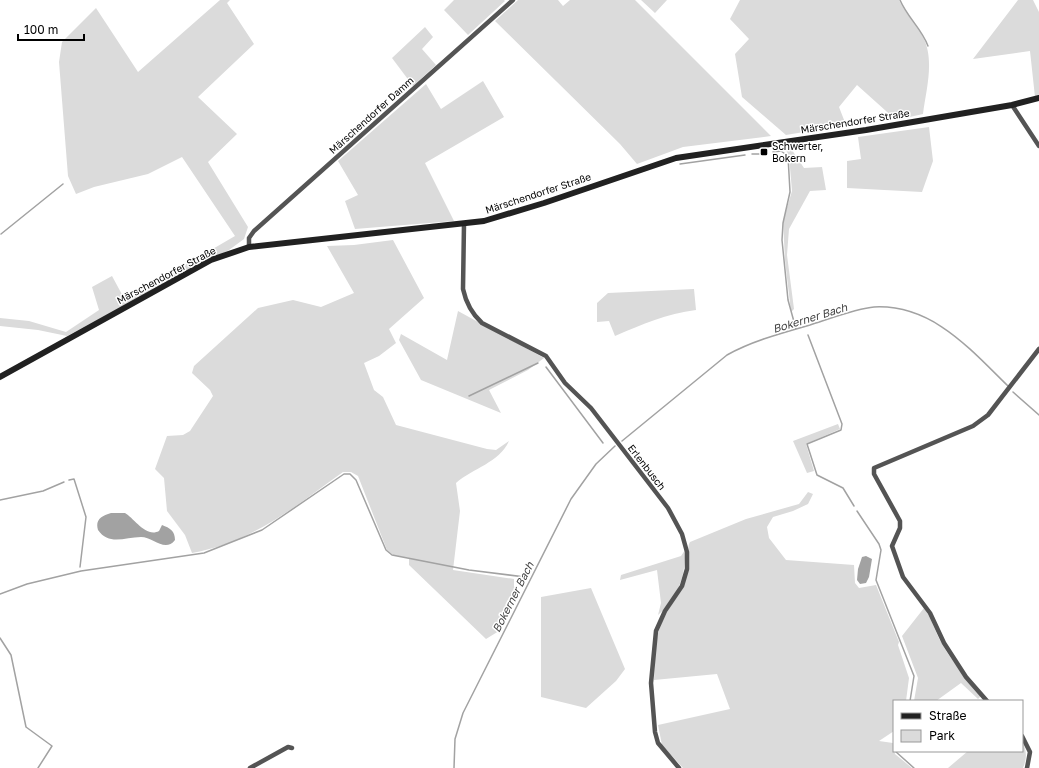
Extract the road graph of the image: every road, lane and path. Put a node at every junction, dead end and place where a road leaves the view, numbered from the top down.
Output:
1 (513, 0) edge
2 (1039, 98) edge
3 (1012, 105) junction
4 (1039, 146) edge
5 (464, 224) junction
6 (249, 247) junction
7 (1039, 349) edge
8 (0, 377) edge
9 (986, 700) edge
10 (1023, 738) edge
11 (292, 748) dead end
12 (250, 768) edge
13 (679, 768) edge
14 (1027, 768) edge

1 - 6 street, Märschendorfer Damm
2 - 3 street, Märschendorfer Straße
3 - 4 street
3 - 5 street, Märschendorfer Straße
5 - 6 street, Märschendorfer Straße
5 - 13 street, Erlenbusch
6 - 8 street, Märschendorfer Straße
7 - 9 street
10 - 14 street
11 - 12 street

